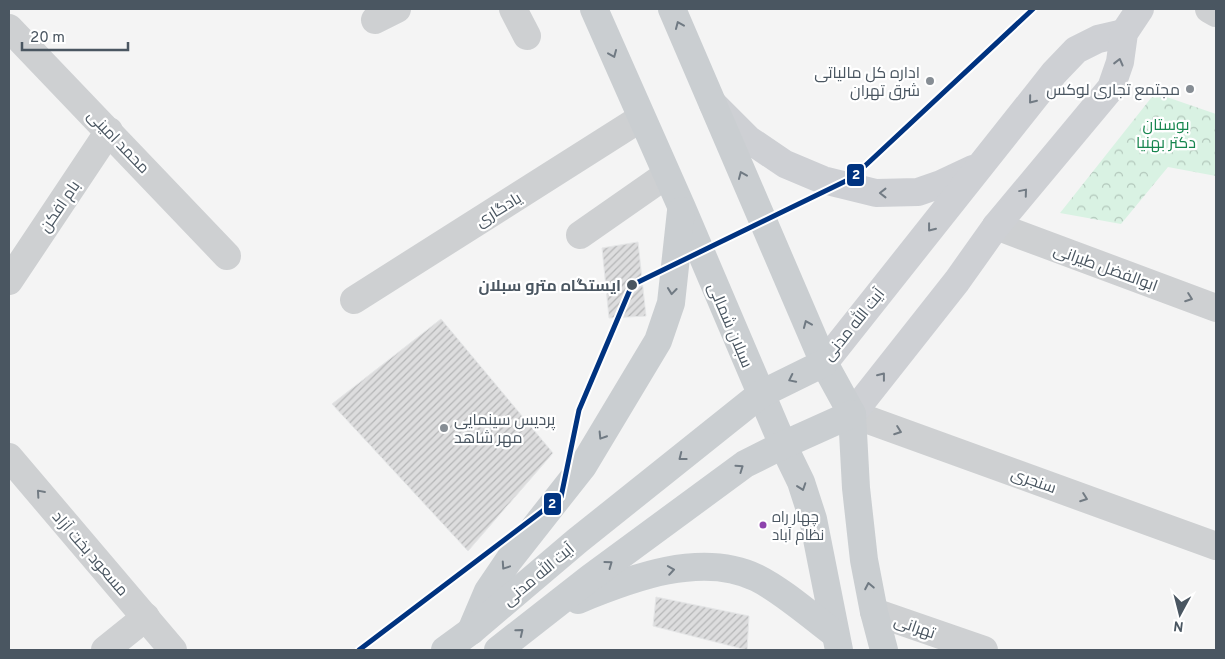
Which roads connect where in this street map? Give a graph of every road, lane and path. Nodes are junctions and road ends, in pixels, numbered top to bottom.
1 (513, 9) edge
2 (594, 9) edge
3 (672, 9) edge
4 (1139, 9) edge
5 (1209, 9) edge
6 (1216, 12) edge
7 (9, 28) edge
8 (1124, 32) junction
9 (527, 36) dead end
10 (710, 101) junction
11 (641, 118) junction
12 (109, 131) junction
13 (979, 166) junction
14 (666, 175) junction
15 (682, 208) junction
16 (996, 226) junction
17 (580, 235) dead end
18 (227, 256) dead end
19 (9, 281) edge
20 (354, 300) dead end
21 (1216, 308) edge
22 (824, 363) junction
23 (761, 394) junction
24 (852, 414) junction
25 (783, 445) junction
26 (9, 457) edge
27 (1216, 546) edge
28 (874, 612) junction
29 (542, 614) junction
30 (146, 617) junction
31 (471, 631) junction
32 (837, 642) edge
33 (104, 650) edge
34 (173, 650) edge
35 (445, 650) edge
36 (498, 650) edge
37 (884, 650) edge
38 (984, 650) edge

1 - 9 street
2 -> 11 main road, سبلان شمالی
10 -> 3 main road
4 - 8 main road, آیت الله مدنی
5 - 6 street
7 - 12 street, محمد امینی
8 -> 13 main road, آیت الله مدنی
16 -> 8 main road, آیت الله مدنی
13 -> 10 main road
22 -> 10 main road
11 - 14 main road, سبلان شمالی
11 - 20 street, یادگاری
12 - 18 street, محمد امینی
12 - 19 street, بام افکن
13 -> 22 main road, آیت الله مدنی
14 - 15 main road, سبلان شمالی
14 - 17 street
15 - 23 main road, سبلان شمالی
15 -> 31 main road
16 -> 21 street, ابوالفضل طیرانی
24 -> 16 main road, آیت الله مدنی
22 -> 23 main road, آیت الله مدنی
22 - 24 main road
23 - 25 main road, سبلان شمالی
23 -> 31 main road, آیت الله مدنی
24 - 25 main road, آیت الله مدنی
24 -> 27 street, سنجری
28 -> 24 main road
29 -> 25 main road, آیت الله مدنی
25 -> 32 main road, سبلان شمالی
30 -> 26 street, مسعود بخت آزاد
28 - 37 main road
28 - 38 street, تهرانی
29 -> 32 main road
36 -> 29 main road, آیت الله مدنی
30 - 33 street
30 - 34 street, مسعود بخت آزاد
31 - 35 main road, آیت الله مدنی

